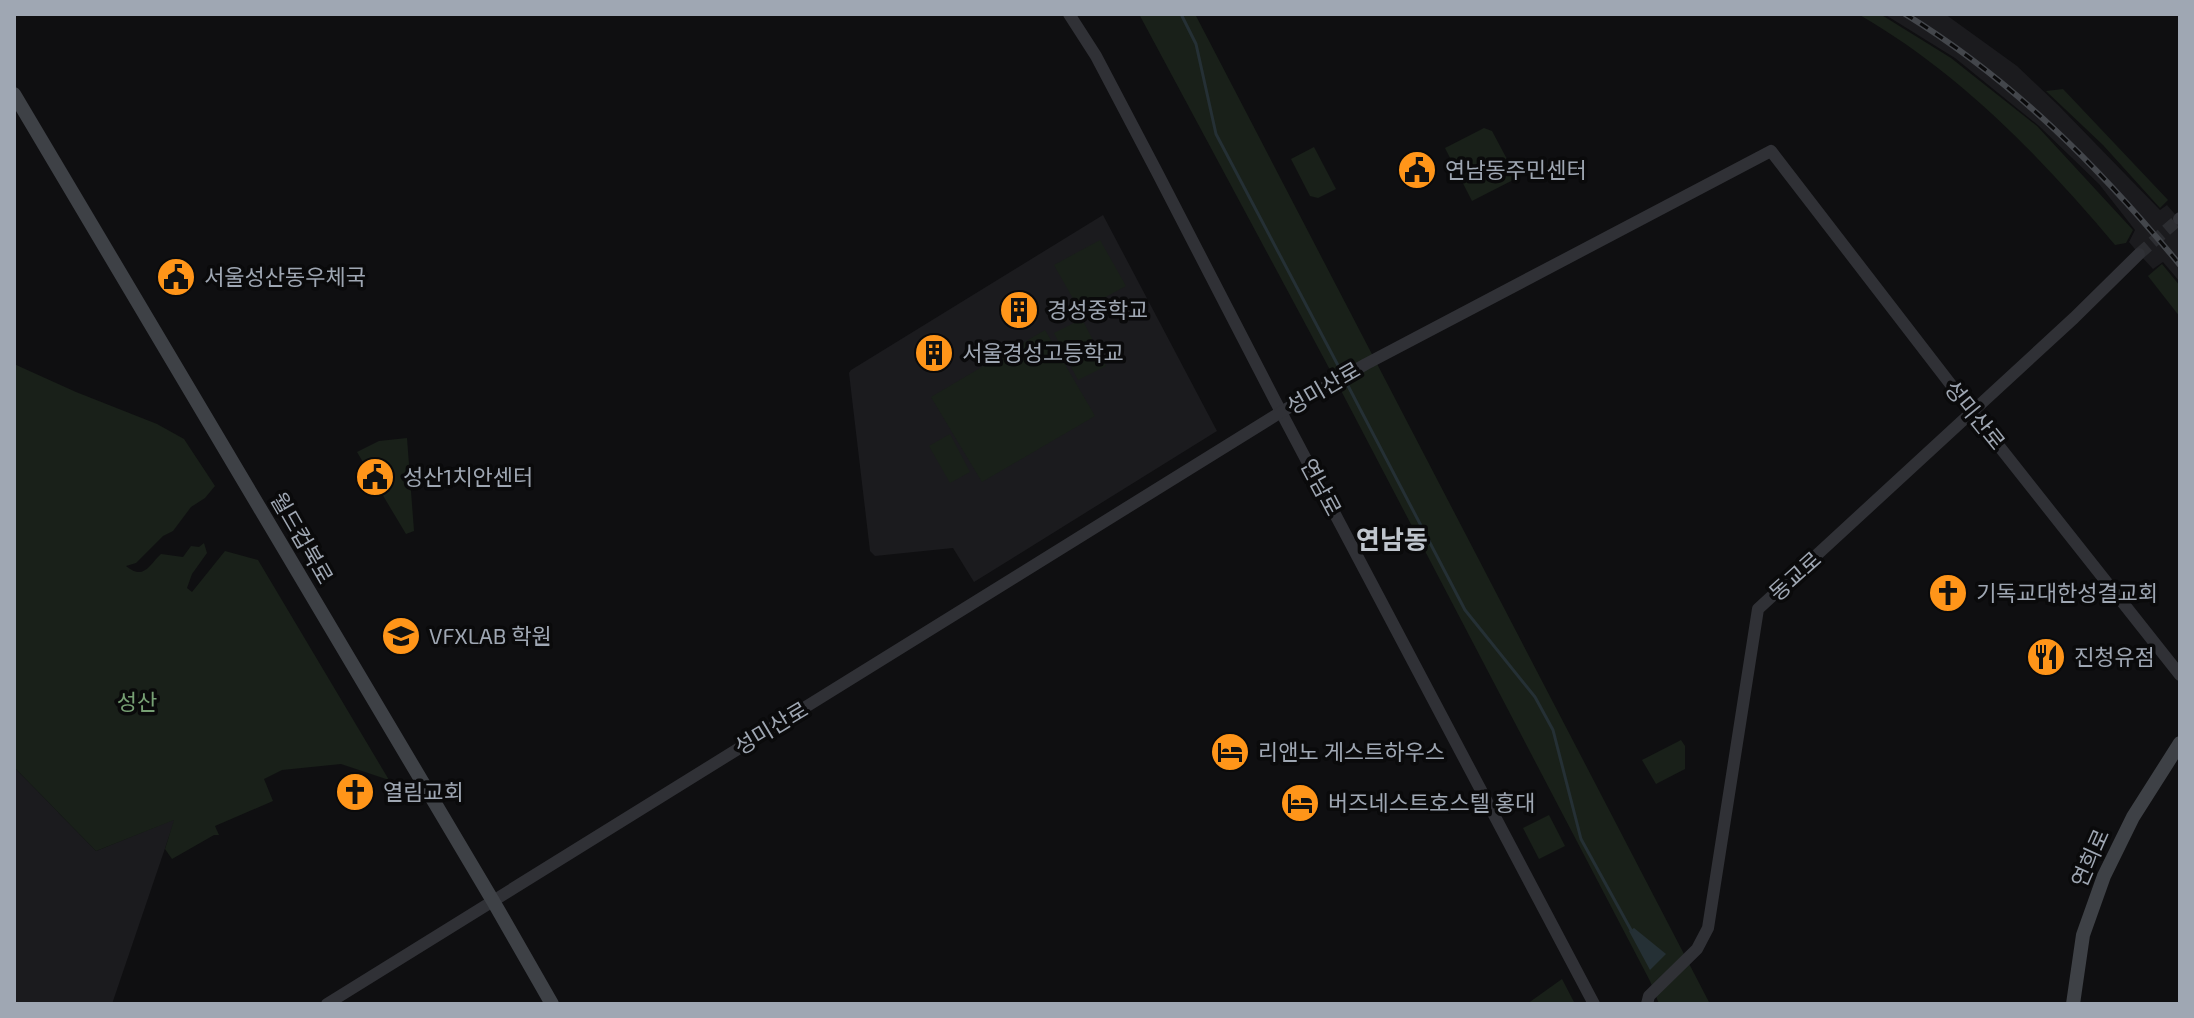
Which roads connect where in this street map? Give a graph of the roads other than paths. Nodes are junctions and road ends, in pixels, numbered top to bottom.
1 (1069, 14) edge
2 (14, 94) edge
3 (2139, 254) tunnel mouth
4 (1281, 412) junction
5 (1972, 412) junction
6 (2180, 675) edge
7 (2180, 743) edge
8 (493, 901) junction
9 (327, 1004) edge
10 (552, 1004) edge
11 (1594, 1004) edge
12 (1647, 1004) edge
13 (2073, 1004) edge

1 - 4 street, 연남로
2 - 8 main road, 월드컵북로
3 - 5 street, 동교로
4 - 5 street, 성미산로
4 - 8 street, 성미산로
4 - 11 street, 연남로
5 - 6 street, 성미산로
5 - 12 street, 동교로
7 - 13 main road, 연희로
8 - 9 street, 성미산로
8 - 10 main road, 월드컵북로

